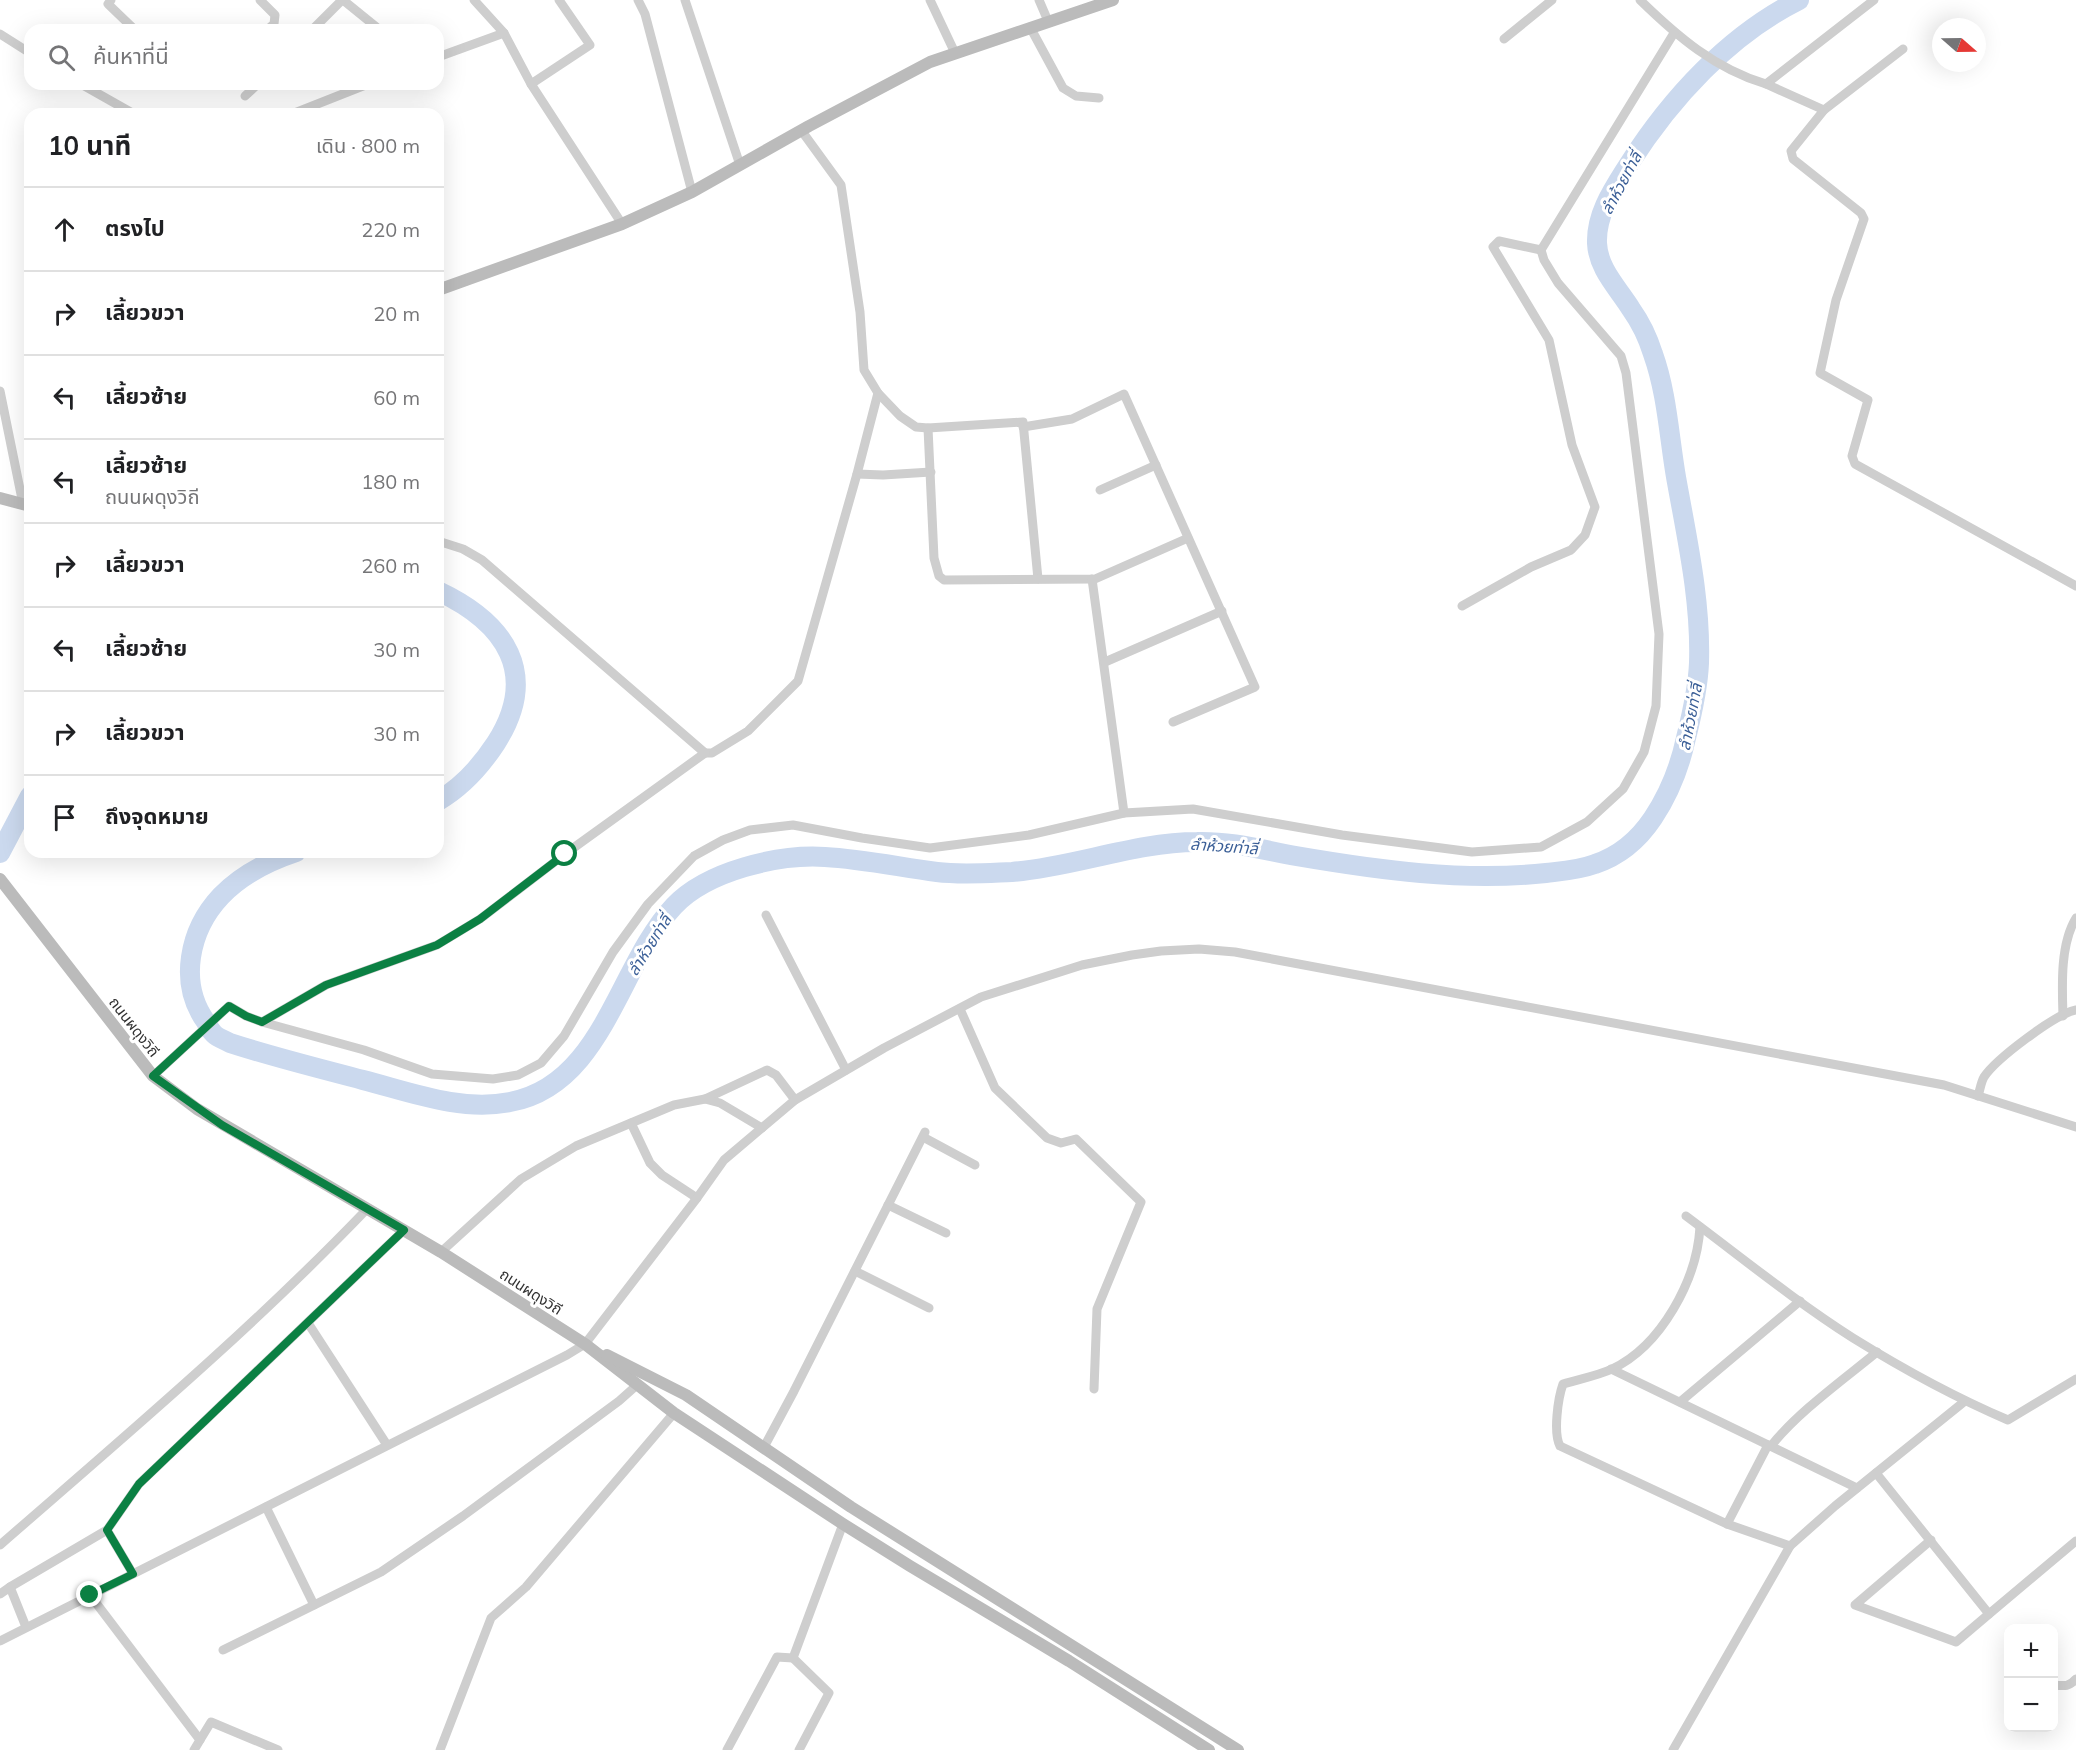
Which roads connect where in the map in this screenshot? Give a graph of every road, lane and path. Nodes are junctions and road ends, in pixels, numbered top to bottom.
1 (111, 0) edge
2 (260, 0) edge
3 (343, 0) edge
4 (474, 0) edge
5 (559, 0) edge
6 (638, 0) edge
7 (685, 0) edge
8 (930, 0) edge
9 (1039, 0) edge
10 (1113, 0) edge
11 (1552, 0) edge
12 (1640, 0) edge
13 (1874, 0) edge
14 (1048, 21) junction
15 (129, 24) edge
16 (274, 24) edge
17 (318, 24) edge
18 (373, 24) edge
19 (1030, 27) junction
20 (504, 33) junction
21 (0, 34) edge
22 (1677, 36) junction
23 (1504, 39) dead end
24 (24, 49) edge
25 (1903, 49) dead end
26 (955, 53) junction
27 (444, 55) edge
28 (531, 84) junction
29 (1766, 84) junction
30 (92, 90) edge
31 (252, 90) edge
32 (353, 90) edge
33 (245, 96) dead end
34 (1099, 98) dead end
35 (123, 108) edge
36 (307, 108) edge
37 (1824, 110) junction
38 (801, 130) junction
39 (740, 165) junction
40 (692, 192) junction
41 (622, 224) junction
42 (1541, 250) junction
43 (444, 288) edge
44 (0, 390) edge
45 (878, 393) junction
46 (1023, 427) junction
47 (928, 428) junction
48 (1156, 465) junction
49 (931, 472) junction
50 (857, 474) junction
51 (1100, 490) dead end
52 (24, 496) edge
53 (0, 498) edge
54 (24, 504) edge
55 (1188, 538) junction
56 (444, 542) edge
57 (1038, 579) junction
58 (1092, 579) junction
59 (2076, 586) edge
60 (1462, 606) dead end
61 (1222, 611) junction
62 (1105, 662) junction
63 (1173, 722) dead end
64 (705, 753) junction
65 (1124, 813) junction
66 (0, 879) edge
67 (766, 915) dead end
68 (2076, 918) edge
69 (960, 1009) junction
70 (2076, 1010) edge
71 (2063, 1016) junction
72 (262, 1022) junction
73 (846, 1070) junction
74 (153, 1076) junction
75 (1978, 1096) junction
76 (705, 1099) junction
77 (795, 1100) junction
78 (631, 1123) junction
79 (2076, 1127) edge
80 (762, 1128) junction
81 (975, 1165) dead end
82 (697, 1198) junction
83 (888, 1205) junction
84 (367, 1209) junction
85 (1686, 1216) dead end
86 (1700, 1227) junction
87 (404, 1230) junction
88 (946, 1233) dead end
89 (441, 1252) junction
90 (855, 1271) junction
91 (1800, 1301) junction
92 (929, 1308) dead end
93 (308, 1323) junction
94 (585, 1344) junction
95 (1877, 1352) junction
96 (1611, 1370) junction
97 (2076, 1379) edge
98 (637, 1385) junction
99 (1094, 1389) dead end
100 (1965, 1401) junction
101 (1680, 1402) junction
102 (674, 1413) junction
103 (387, 1445) junction
104 (1769, 1445) junction
105 (764, 1447) junction
106 (1876, 1473) junction
107 (1857, 1488) junction
108 (266, 1507) junction
109 (843, 1524) junction
110 (1727, 1524) junction
111 (107, 1530) junction
112 (1931, 1540) junction
113 (2076, 1541) edge
114 (0, 1545) edge
115 (1790, 1546) junction
116 (133, 1574) junction
117 (10, 1587) junction
118 (0, 1594) edge
119 (90, 1595) junction
120 (314, 1605) junction
121 (1989, 1614) junction
122 (26, 1628) junction
123 (0, 1641) edge
124 (223, 1650) dead end
125 (793, 1658) junction
126 (2076, 1679) edge
127 (2058, 1686) edge
128 (200, 1740) junction
129 (194, 1750) edge
130 (278, 1750) edge
131 (440, 1750) edge
132 (726, 1750) edge
133 (799, 1750) edge
134 (1209, 1750) edge
135 (1238, 1750) edge
136 (1673, 1750) edge

1 - 15 street
2 - 16 street
3 - 17 street
3 - 18 street
4 - 20 street
5 - 28 street
6 - 40 street
7 - 39 street
8 - 26 street
9 - 14 street
10 - 14 main road
11 - 23 street
12 - 22 street
13 - 29 street
14 - 19 main road
19 - 26 main road
19 - 34 street
20 - 27 street
20 - 28 street
21 - 24 street
22 - 29 street
22 - 42 street
25 - 37 street
26 - 38 main road
28 - 41 street
29 - 37 street
30 - 35 street
31 - 33 street
32 - 36 street
37 - 59 street
38 - 39 main road
38 - 45 street
39 - 40 main road
40 - 41 main road
41 - 43 main road
42 - 60 street
42 - 65 street
44 - 52 street
45 - 47 street
45 - 50 street
46 - 47 street
46 - 48 street
46 - 57 street
47 - 49 street
48 - 51 street
48 - 55 street
49 - 50 street
49 - 57 street
50 - 64 street
53 - 54 main road
55 - 58 street
55 - 61 street
56 - 64 street
57 - 58 street
58 - 62 street
61 - 62 street
61 - 63 street
62 - 65 street
64 - 72 street
65 - 72 street
66 - 74 main road, ถนนผดุงวิถี
67 - 73 street
68 - 71 street
69 - 73 street
69 - 75 street
69 - 99 street
70 - 71 street
71 - 75 street
72 - 74 street
73 - 77 street
74 - 84 main road, ถนนผดุงวิถี
75 - 79 street
76 - 77 street
76 - 78 street
76 - 80 street
77 - 80 street
78 - 82 street
78 - 89 street
80 - 82 street
81 - 83 street
82 - 94 street
83 - 88 street
83 - 90 street
84 - 87 main road, ถนนผดุงวิถี
84 - 114 street
85 - 86 street
86 - 91 street
86 - 96 street
87 - 89 main road, ถนนผดุงวิถี
87 - 93 street
89 - 94 main road, ถนนผดุงวิถี
90 - 92 street
90 - 105 street
91 - 95 street
91 - 101 street
93 - 103 street
93 - 111 street
94 - 98 main road
94 - 103 street
94 - 105 main road
95 - 100 street
95 - 104 street
96 - 101 street
96 - 110 street
97 - 100 street
98 - 102 main road
98 - 120 street
100 - 106 street
101 - 104 street
102 - 109 main road
102 - 131 street
103 - 108 street
104 - 107 street
104 - 110 street
105 - 135 main road
106 - 107 street
106 - 112 street
107 - 115 street
108 - 116 street
108 - 120 street
109 - 125 street
109 - 134 main road
110 - 115 street
111 - 116 street
111 - 117 street
112 - 121 street
112 - 121 street
113 - 121 street
115 - 136 street
116 - 119 street
117 - 118 street
117 - 122 street
119 - 122 street
119 - 128 street
120 - 124 street
122 - 123 street
125 - 132 street
125 - 133 street
126 - 127 street
128 - 129 street
128 - 130 street

